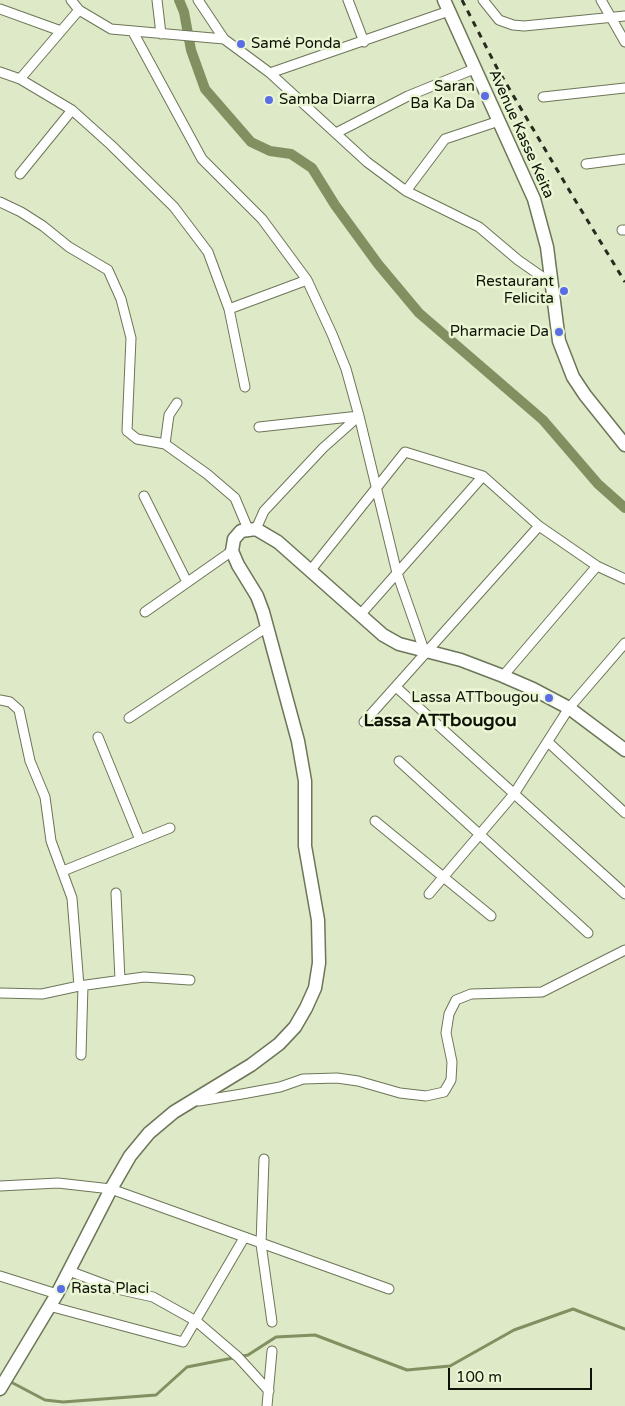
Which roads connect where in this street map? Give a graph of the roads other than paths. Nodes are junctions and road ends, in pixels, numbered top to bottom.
1 (71, 0) edge
2 (157, 0) edge
3 (198, 0) edge
4 (348, 0) edge
5 (484, 0) edge
6 (601, 0) edge
7 (446, 6) edge
8 (0, 9) edge
9 (79, 10) junction
10 (625, 16) edge
11 (611, 17) junction
12 (61, 31) junction
13 (133, 32) junction
14 (161, 34) junction
15 (224, 39) junction
16 (364, 42) junction
17 (625, 42) edge
18 (474, 69) junction
19 (0, 72) edge
20 (270, 73) junction
21 (20, 79) junction
22 (625, 88) edge
23 (543, 98) dead end
24 (72, 110) junction
25 (499, 121) junction
26 (336, 133) junction
27 (625, 159) edge
28 (586, 164) dead end
29 (20, 174) dead end
30 (406, 191) junction
31 (0, 202) edge
32 (307, 280) junction
33 (551, 283) junction
34 (229, 309) junction
35 (245, 386) dead end
36 (178, 403) dead end
37 (359, 416) junction
38 (259, 427) dead end
39 (165, 444) junction
40 (625, 444) edge
41 (483, 476) junction
42 (376, 488) junction
43 (144, 496) dead end
44 (540, 526) junction
45 (252, 529) junction
46 (232, 550) junction
47 (597, 566) junction
48 (310, 571) junction
49 (397, 573) junction
50 (625, 579) edge
51 (187, 582) junction
52 (145, 612) dead end
53 (360, 615) junction
54 (267, 627) junction
55 (624, 646) edge
56 (425, 650) junction
57 (503, 676) junction
58 (396, 686) junction
59 (0, 700) edge
60 (569, 708) junction
61 (129, 718) dead end
62 (364, 722) dead end
63 (98, 737) dead end
64 (548, 742) junction
65 (625, 750) edge
66 (399, 761) dead end
67 (514, 794) junction
68 (625, 813) edge
69 (375, 821) dead end
70 (170, 828) dead end
71 (480, 834) junction
72 (140, 840) junction
73 (63, 871) junction
74 (443, 877) junction
75 (116, 893) dead end
76 (429, 894) dead end
77 (625, 894) edge
78 (491, 916) dead end
79 (588, 933) dead end
80 (625, 950) edge
81 (120, 980) junction
82 (190, 980) dead end
83 (81, 986) junction
84 (0, 993) edge
85 (81, 1055) dead end
86 (192, 1100) junction
87 (264, 1159) dead end
88 (0, 1186) edge
89 (111, 1189) junction
90 (244, 1238) junction
91 (261, 1244) junction
92 (69, 1271) junction
93 (0, 1276) edge
94 (389, 1289) dead end
95 (56, 1294) junction
96 (49, 1306) junction
97 (196, 1321) junction
98 (272, 1322) dead end
99 (272, 1351) dead end
100 (0, 1389) edge
101 (269, 1391) junction
102 (268, 1406) edge

1 - 9 street
2 - 14 street
3 - 15 street
4 - 16 street
5 - 11 street
6 - 11 street
7 - 16 street
7 - 18 street, Avenue Kasse Keita
8 - 12 street
9 - 12 street
9 - 13 street
10 - 11 street
11 - 17 street
12 - 21 street
13 - 14 street
13 - 32 street
14 - 15 street
15 - 20 street
16 - 20 street
18 - 25 street, Avenue Kasse Keita
18 - 26 street
19 - 21 street
20 - 26 street
21 - 24 street
22 - 23 street
24 - 29 street
24 - 34 street
25 - 30 street
25 - 33 street, Avenue Kasse Keita
26 - 30 street
27 - 28 street
30 - 33 street
31 - 39 street
32 - 34 street
32 - 37 street
33 - 40 street, Avenue Kasse Keita
34 - 35 street
36 - 39 street
37 - 38 street
37 - 42 street
37 - 45 street
39 - 45 street
41 - 42 street
41 - 44 street
41 - 49 street
42 - 48 street
42 - 49 street
43 - 51 street
44 - 47 street
44 - 56 street
45 - 46 street
45 - 48 street
46 - 51 street
46 - 54 street
47 - 50 street
47 - 57 street
48 - 53 street
49 - 53 street
49 - 56 street
51 - 52 street
53 - 56 street
54 - 61 street
54 - 86 street
55 - 60 street
56 - 57 street
56 - 58 street
57 - 60 street
58 - 62 street
58 - 67 street
59 - 73 street
60 - 64 street
60 - 65 street
63 - 72 street
64 - 67 street
64 - 68 street
66 - 71 street
67 - 71 street
67 - 77 street
69 - 74 street
70 - 72 street
71 - 74 street
71 - 79 street
72 - 73 street
73 - 83 street
74 - 76 street
74 - 78 street
75 - 81 street
80 - 86 street
81 - 82 street
81 - 83 street
83 - 84 street
83 - 85 street
86 - 89 street
87 - 91 street
88 - 89 street
89 - 90 street
89 - 92 street
90 - 91 street
90 - 97 street
91 - 94 street
91 - 98 street
92 - 95 street
92 - 97 street
93 - 95 street
95 - 96 street
96 - 97 street
96 - 100 street
97 - 101 street
99 - 101 street
101 - 102 street

